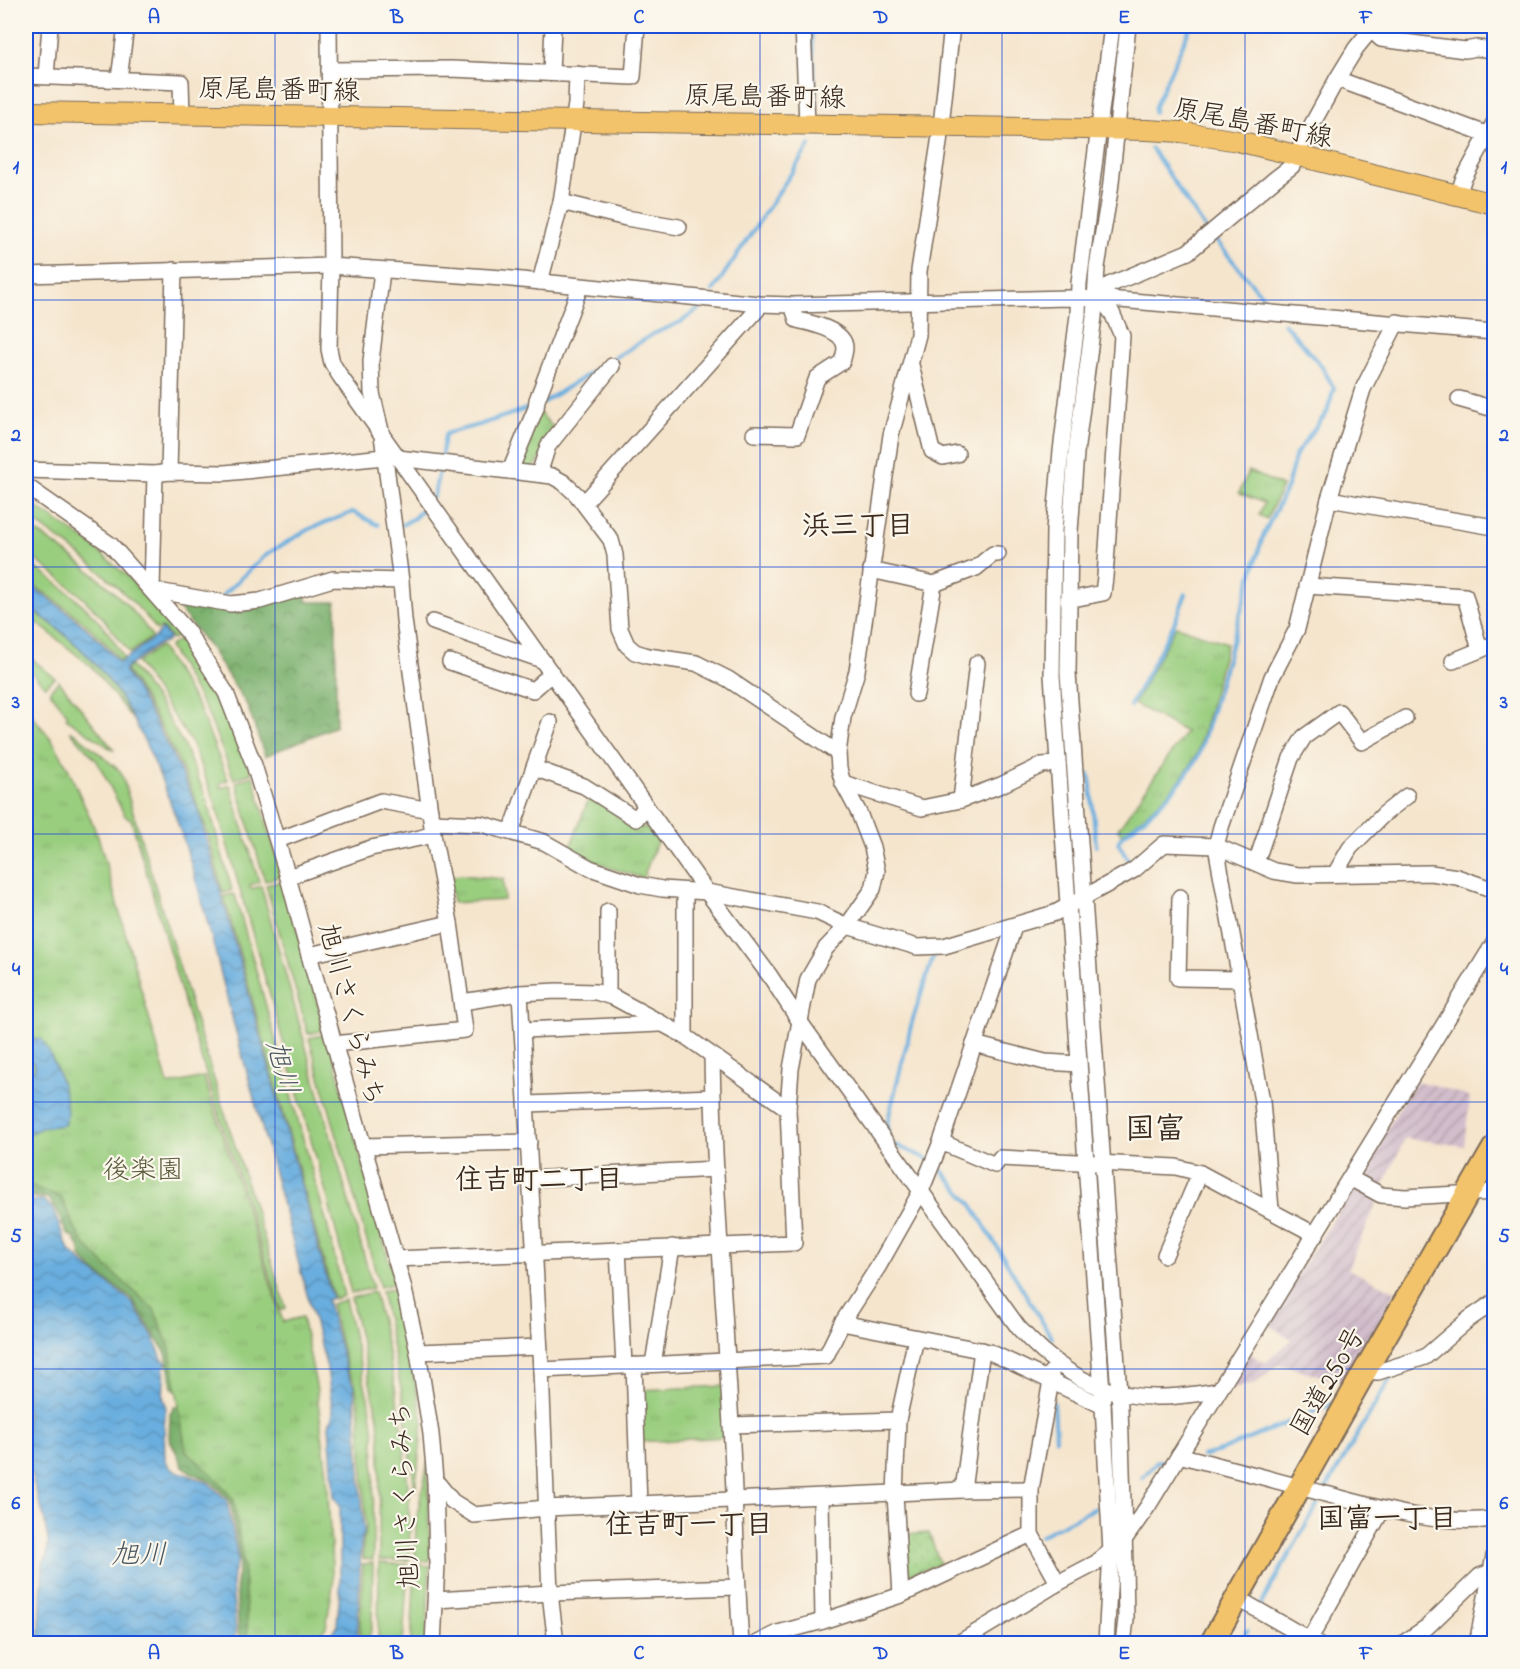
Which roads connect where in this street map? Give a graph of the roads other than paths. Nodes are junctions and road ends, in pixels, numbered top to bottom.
1 (50, 26) edge
2 (126, 26) edge
3 (329, 26) edge
4 (553, 26) edge
5 (638, 26) edge
6 (803, 26) edge
7 (952, 26) edge
8 (1112, 26) edge
9 (1128, 26) edge
10 (1372, 28) edge
11 (1494, 50) edge
12 (329, 70) junction
13 (551, 73) junction
14 (577, 74) junction
15 (26, 76) edge
16 (46, 76) junction
17 (118, 79) junction
18 (1337, 79) junction
19 (26, 112) edge
20 (182, 114) junction
21 (330, 116) junction
22 (573, 120) junction
23 (807, 124) junction
24 (940, 126) junction
25 (1108, 129) junction
26 (1492, 129) edge
27 (1297, 155) junction
28 (1458, 196) junction
29 (561, 202) junction
30 (1494, 204) edge
31 (679, 227) dead end
32 (331, 266) junction
33 (174, 270) junction
34 (382, 271) junction
35 (26, 275) edge
36 (540, 282) junction
37 (580, 287) junction
38 (1078, 298) junction
39 (1098, 299) junction
40 (920, 302) junction
41 (759, 304) junction
42 (792, 305) junction
43 (1397, 322) junction
44 (1494, 332) edge
45 (910, 362) junction
46 (612, 366) dead end
47 (1459, 399) dead end
48 (1494, 409) edge
49 (754, 434) dead end
50 (382, 435) junction
51 (957, 454) dead end
52 (391, 458) junction
53 (26, 470) edge
54 (510, 471) junction
55 (162, 473) junction
56 (539, 474) junction
57 (26, 486) edge
58 (1329, 499) junction
59 (584, 503) junction
60 (1494, 526) edge
61 (998, 554) dead end
62 (872, 570) junction
63 (402, 581) junction
64 (934, 584) junction
65 (1307, 586) junction
66 (153, 590) junction
67 (1068, 600) junction
68 (433, 622) dead end
69 (1487, 647) edge
70 (542, 660) junction
71 (1453, 661) dead end
72 (450, 662) dead end
73 (977, 663) dead end
74 (552, 673) junction
75 (916, 694) dead end
76 (1405, 718) dead end
77 (550, 722) dead end
78 (838, 753) junction
79 (1058, 764) junction
80 (534, 768) junction
81 (843, 783) junction
82 (1407, 796) dead end
83 (961, 800) junction
84 (646, 806) junction
85 (432, 822) junction
86 (511, 832) junction
87 (278, 840) junction
88 (1216, 846) junction
89 (1256, 863) junction
90 (1335, 874) junction
91 (288, 877) junction
92 (1494, 890) edge
93 (685, 891) junction
94 (707, 892) junction
95 (1180, 897) dead end
96 (1084, 899) junction
97 (1068, 907) junction
98 (608, 912) dead end
99 (450, 923) junction
100 (847, 926) junction
101 (1014, 927) junction
102 (1494, 943) edge
103 (309, 955) junction
104 (1240, 979) junction
105 (520, 993) junction
106 (608, 995) junction
107 (462, 1002) junction
108 (800, 1022) junction
109 (662, 1024) junction
110 (523, 1030) junction
111 (685, 1036) junction
112 (334, 1044) junction
113 (974, 1044) junction
114 (712, 1056) junction
115 (1079, 1064) junction
116 (713, 1097) junction
117 (527, 1104) junction
118 (788, 1109) junction
119 (529, 1142) junction
120 (941, 1142) junction
121 (362, 1146) junction
122 (1494, 1148) edge
123 (1085, 1162) junction
124 (1103, 1164) junction
125 (716, 1169) junction
126 (1494, 1170) edge
127 (1200, 1173) junction
128 (1350, 1178) junction
129 (531, 1179) junction
130 (921, 1191) junction
131 (1481, 1193) edge
132 (1271, 1210) junction
133 (1316, 1235) junction
134 (720, 1245) junction
135 (672, 1247) junction
136 (618, 1250) junction
137 (535, 1254) junction
138 (1165, 1255) dead end
139 (395, 1259) junction
140 (1494, 1302) edge
141 (842, 1323) junction
142 (916, 1338) junction
143 (539, 1347) junction
144 (982, 1350) junction
145 (418, 1352) junction
146 (1051, 1360) junction
147 (727, 1361) junction
148 (653, 1364) junction
149 (629, 1365) junction
150 (541, 1370) junction
151 (1371, 1372) junction
152 (1051, 1381) junction
153 (1101, 1388) junction
154 (1217, 1391) junction
155 (1118, 1393) junction
156 (1103, 1406) junction
157 (898, 1419) junction
158 (731, 1425) junction
159 (1179, 1455) junction
160 (435, 1479) junction
161 (1031, 1489) junction
162 (1305, 1489) junction
163 (963, 1490) junction
164 (895, 1494) junction
165 (821, 1497) junction
166 (734, 1501) junction
167 (639, 1505) junction
168 (546, 1508) junction
169 (1382, 1510) junction
170 (1494, 1519) edge
171 (1031, 1534) junction
172 (1124, 1539) junction
173 (1110, 1552) junction
174 (1494, 1556) edge
175 (1492, 1581) edge
176 (1058, 1583) junction
177 (737, 1587) junction
178 (550, 1593) junction
179 (901, 1596) junction
180 (436, 1600) junction
181 (1243, 1602) junction
182 (823, 1621) junction
183 (1311, 1642) edge
184 (433, 1644) edge
185 (556, 1644) edge
186 (741, 1644) edge
187 (756, 1644) edge
188 (957, 1644) edge
189 (1106, 1644) edge
190 (1123, 1644) edge
191 (1211, 1644) edge
192 (1225, 1644) edge
193 (1402, 1644) edge
194 (1478, 1644) edge

1 - 16 street
2 - 17 street
3 - 12 street
4 - 13 street
5 - 14 street
6 - 23 street
7 - 24 street
8 - 25 street
9 - 25 street
10 - 11 street
10 - 18 street
12 - 13 street
12 - 21 street
13 - 14 street
14 - 22 street
15 - 16 street
16 - 17 street
17 - 20 street
18 - 26 street
18 - 27 street
19 - 20 main road, 原尾島番町線
20 - 21 main road, 原尾島番町線
21 - 22 main road, 原尾島番町線
21 - 32 street
22 - 23 main road, 原尾島番町線
22 - 29 street
23 - 24 main road, 原尾島番町線
24 - 25 main road, 原尾島番町線
24 - 40 street
25 - 27 main road, 原尾島番町線
25 - 38 street
25 - 39 street
26 - 28 street
27 - 28 main road, 原尾島番町線
27 - 39 street
28 - 30 main road, 原尾島番町線
29 - 31 street
29 - 36 street
32 - 33 street
32 - 34 street
32 - 50 street
33 - 35 street
33 - 55 street
34 - 36 street
34 - 50 street
36 - 37 street
37 - 41 street
37 - 54 street
38 - 39 street
38 - 40 street
38 - 79 street
39 - 43 street
39 - 67 street
39 - 67 street
40 - 42 street
40 - 45 street
41 - 42 street
41 - 59 street
42 - 49 street
43 - 44 street
43 - 58 street
45 - 51 street
45 - 62 street
46 - 56 street
47 - 48 street
50 - 52 street
52 - 54 street
52 - 55 street
52 - 63 street
52 - 70 street
53 - 55 street
54 - 56 street
55 - 66 street
56 - 59 street
57 - 66 street, 旭川さくらみち
58 - 60 street
58 - 65 street
59 - 78 street
61 - 64 street
62 - 64 street
62 - 78 street
63 - 66 street
63 - 85 street
64 - 75 street
65 - 69 street
65 - 88 street
66 - 87 street, 旭川さくらみち
67 - 96 street
68 - 70 street
69 - 71 street
70 - 74 street
72 - 74 street
73 - 83 street
74 - 84 street
76 - 89 street
77 - 80 street
78 - 81 street
79 - 83 street
79 - 97 street
80 - 84 street
80 - 86 street
81 - 83 street
81 - 100 street
82 - 90 street
84 - 94 street
85 - 86 street
85 - 87 street
85 - 91 street
85 - 99 street
86 - 93 street
87 - 91 street, 旭川さくらみち
88 - 89 street
88 - 96 street
88 - 104 street
89 - 90 street
90 - 92 street
91 - 103 street, 旭川さくらみち
93 - 94 street
93 - 111 street
94 - 100 street
94 - 108 street
95 - 104 street
96 - 97 street
96 - 124 street
97 - 101 street
97 - 115 street
98 - 106 street
99 - 103 street
99 - 107 street
100 - 101 street
100 - 108 street
101 - 113 street
102 - 128 street
103 - 112 street, 旭川さくらみち
104 - 132 street
105 - 106 street
105 - 107 street
105 - 110 street
106 - 109 street
107 - 112 street
108 - 118 street
108 - 130 street
109 - 110 street
109 - 111 street
110 - 117 street
111 - 114 street
112 - 121 street, 旭川さくらみち
113 - 115 street
113 - 120 street
114 - 116 street
114 - 118 street
115 - 123 street
116 - 117 street
116 - 125 street
117 - 119 street
118 - 134 street
119 - 121 street
119 - 129 street
120 - 123 street
120 - 130 street
121 - 139 street, 旭川さくらみち
122 - 131 highway, 国道250号
123 - 124 street
123 - 153 street
124 - 127 street
124 - 155 street
125 - 129 street
125 - 134 street
126 - 131 highway, 国道250号
127 - 132 street
127 - 138 street
128 - 131 street
128 - 133 street
129 - 137 street
130 - 141 street
130 - 146 street
131 - 151 highway, 国道250号
132 - 133 street
133 - 154 street
134 - 135 street
134 - 147 street
135 - 136 street
135 - 148 street
136 - 137 street
136 - 149 street
137 - 139 street
137 - 143 street
139 - 145 street, 旭川さくらみち
140 - 151 street
141 - 142 street
141 - 147 street
142 - 144 street
142 - 157 street
143 - 145 street
143 - 150 street
144 - 152 street
144 - 163 street
145 - 160 street, 旭川さくらみち
146 - 152 street
146 - 153 street
147 - 148 street
147 - 158 street
148 - 149 street
149 - 150 street
149 - 167 street
150 - 168 street
151 - 162 highway, 国道250号
152 - 156 street
152 - 161 street
153 - 155 street
153 - 156 street
154 - 155 street
154 - 159 street
155 - 172 street
156 - 173 street
157 - 158 street
157 - 164 street
158 - 166 street
159 - 162 street
159 - 172 street
160 - 168 street
160 - 180 street, 旭川さくらみち
161 - 163 street
161 - 171 street
162 - 169 street
162 - 181 highway, 国道250号
163 - 164 street
164 - 165 street
164 - 179 street
165 - 166 street
165 - 182 street
166 - 167 street
166 - 177 street
167 - 168 street
168 - 178 street
169 - 170 street
169 - 183 street
171 - 176 street
171 - 179 street
172 - 173 street
172 - 190 street
173 - 176 street
173 - 189 street
174 - 175 street
175 - 193 street
175 - 194 street
176 - 188 street
177 - 178 street
177 - 186 street
178 - 180 street
178 - 185 street
179 - 182 street
180 - 184 street, 旭川さくらみち
181 - 183 street
181 - 191 highway, 国道250号
181 - 192 highway, 国道250号
182 - 187 street

